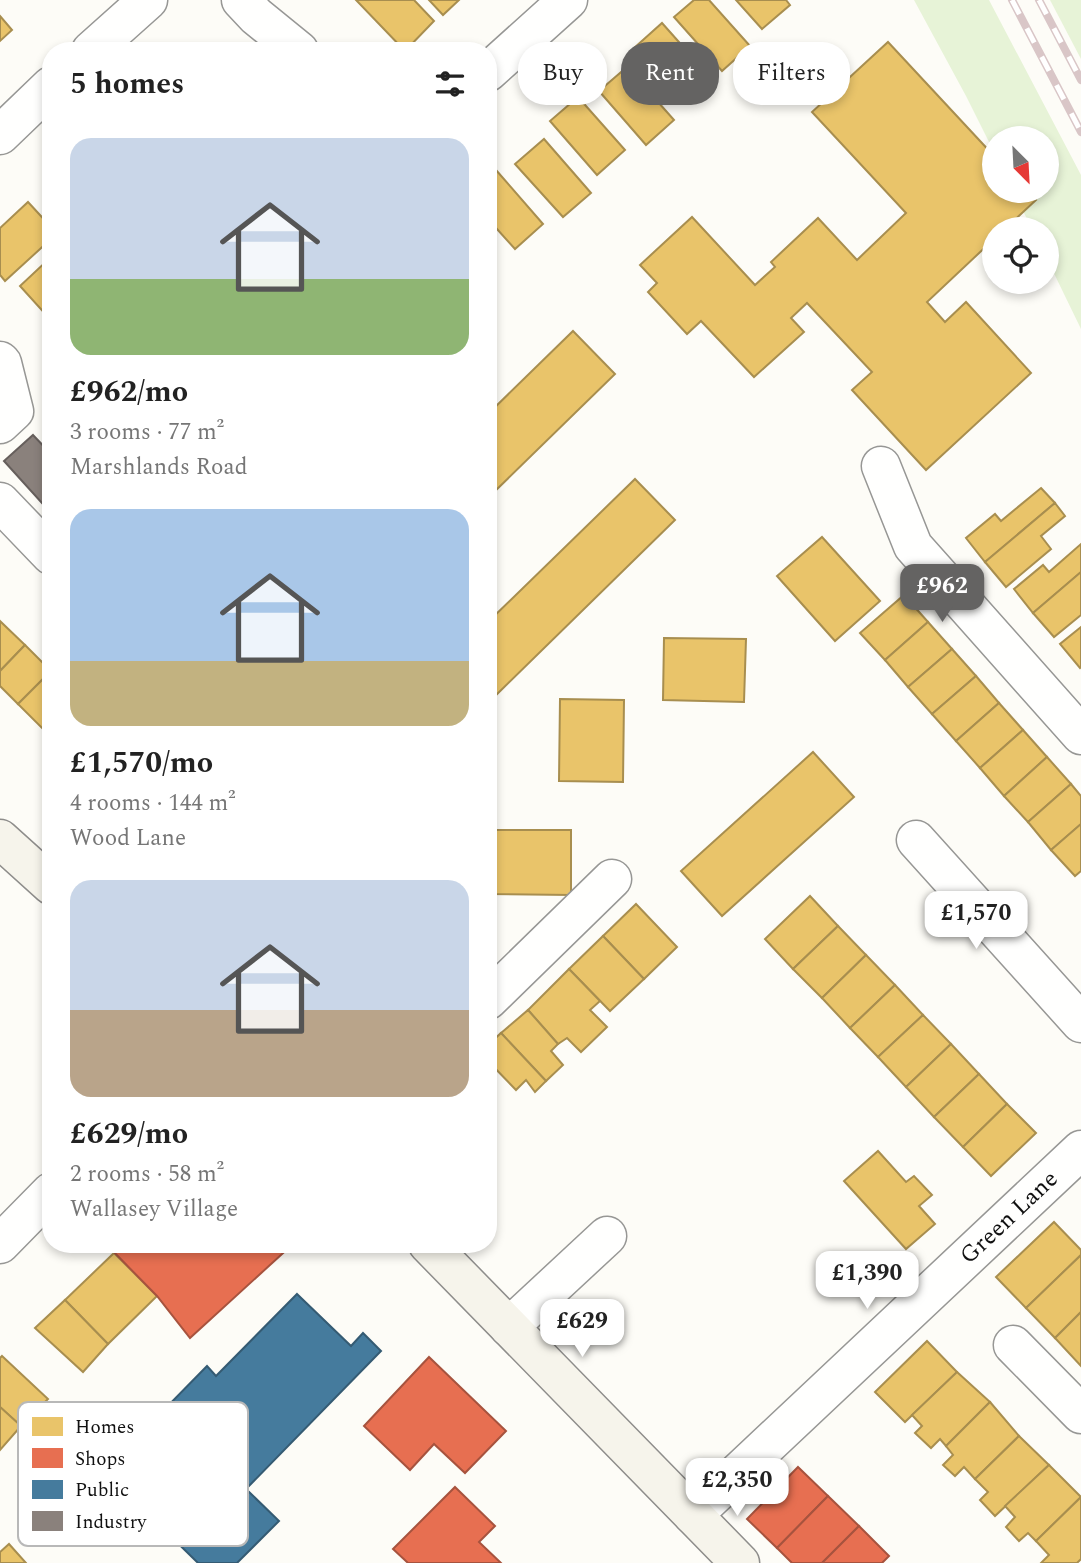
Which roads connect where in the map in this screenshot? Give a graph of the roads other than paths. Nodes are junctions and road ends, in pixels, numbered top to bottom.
1 (148, 0) edge
2 (241, 0) edge
3 (568, 0) edge
4 (100, 42) edge
5 (288, 42) edge
6 (497, 64) edge
7 (42, 103) edge
8 (0, 135) edge
9 (0, 361) edge
10 (0, 424) edge
11 (881, 466) dead end
12 (0, 502) edge
13 (42, 546) edge
14 (1081, 735) edge
15 (0, 839) edge
16 (916, 840) dead end
17 (42, 877) edge
18 (612, 879) dead end
19 (497, 991) edge
20 (1081, 1023) edge
21 (1081, 1150) edge
22 (42, 1201) edge
23 (607, 1236) dead end
24 (0, 1244) edge
25 (437, 1253) edge
26 (509, 1327) junction
27 (1013, 1345) dead end
28 (1081, 1414) edge
29 (693, 1515) junction
30 (740, 1563) edge

1 - 4 street
2 - 5 street
3 - 6 street
7 - 8 street
9 - 10 street
11 - 14 street
12 - 13 street
15 - 17 main road
16 - 20 street
18 - 19 street
21 - 29 street, Green Lane
22 - 24 street
23 - 26 street
25 - 26 main road
26 - 29 main road
27 - 28 street
29 - 30 main road

